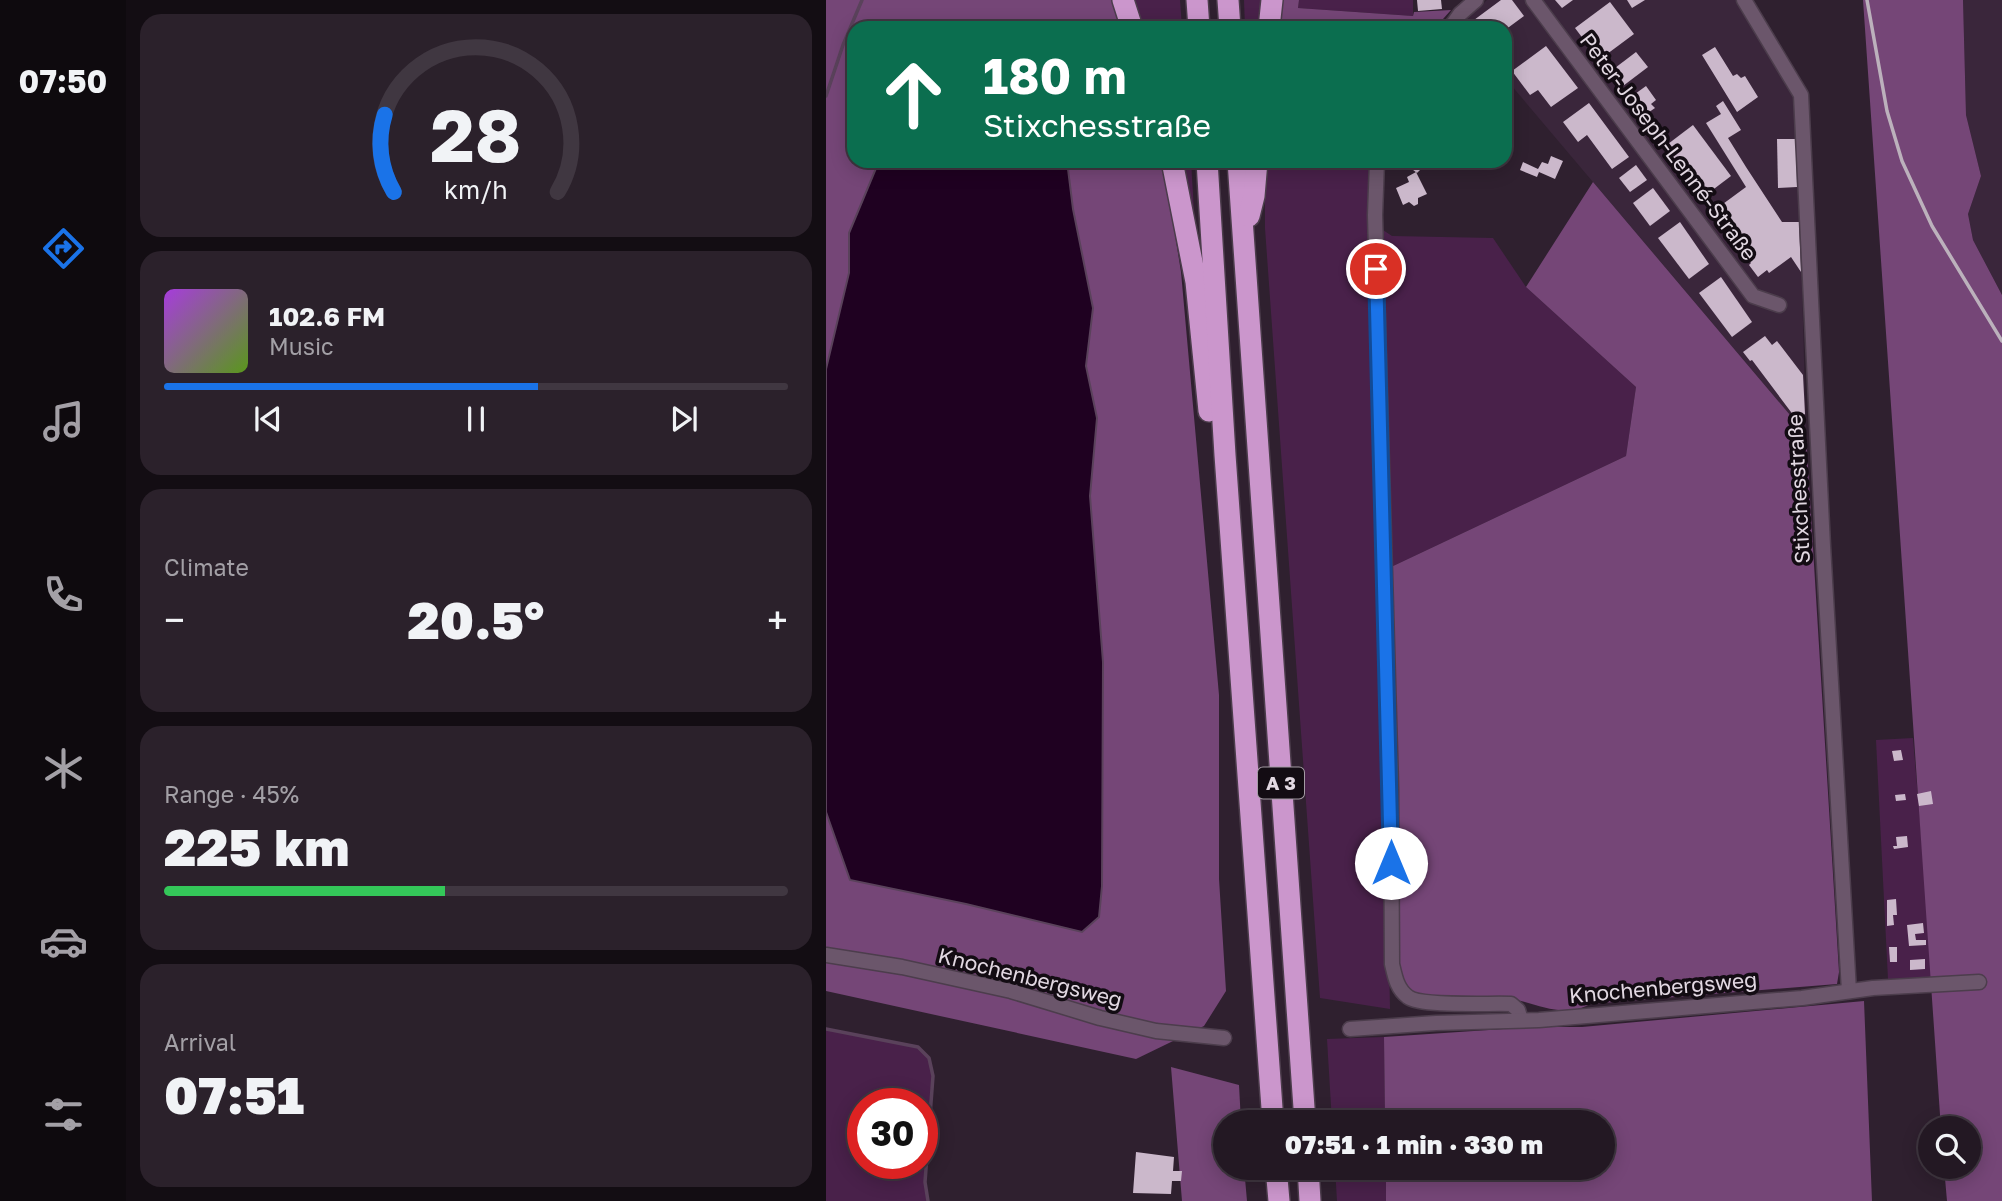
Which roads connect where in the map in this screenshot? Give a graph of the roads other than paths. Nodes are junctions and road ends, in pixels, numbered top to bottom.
1 (1123, 0) edge
2 (1197, 0) edge
3 (1228, 0) edge
4 (1272, 0) edge
5 (1476, 0) edge
6 (1533, 0) edge
7 (1744, 0) edge
8 (1130, 21) edge
9 (1198, 21) edge
10 (1230, 21) edge
11 (1270, 21) edge
12 (1455, 21) edge
13 (1173, 168) edge
14 (1207, 168) edge
15 (1238, 168) edge
16 (1256, 168) edge
17 (1377, 168) edge
18 (1243, 238) junction
19 (1779, 305) dead end
20 (1226, 455) junction
21 (826, 955) edge
22 (1979, 982) dead end
23 (1849, 991) junction
24 (1521, 1020) junction
25 (1350, 1029) dead end
26 (1224, 1038) dead end
27 (1272, 1110) edge
28 (1304, 1110) edge
29 (1277, 1180) edge
30 (1309, 1180) edge
31 (1279, 1201) edge
32 (1310, 1201) edge

1 - 8 highway
2 - 9 highway
3 - 10 highway
4 - 11 highway
5 - 12 street
6 - 19 street, Peter-Joseph-Lenné-Straße
7 - 23 street, Stixchesstraße
13 - 20 highway
14 - 20 highway, A 3
15 - 18 highway, A 3
16 - 18 highway
17 - 24 street
18 - 28 highway, A 3
20 - 27 highway, A 3
21 - 26 street, Knochenbergsweg
22 - 23 street, Knochenbergsweg
23 - 24 street, Knochenbergsweg
24 - 25 street, Knochenbergsweg
29 - 31 highway
30 - 32 highway

